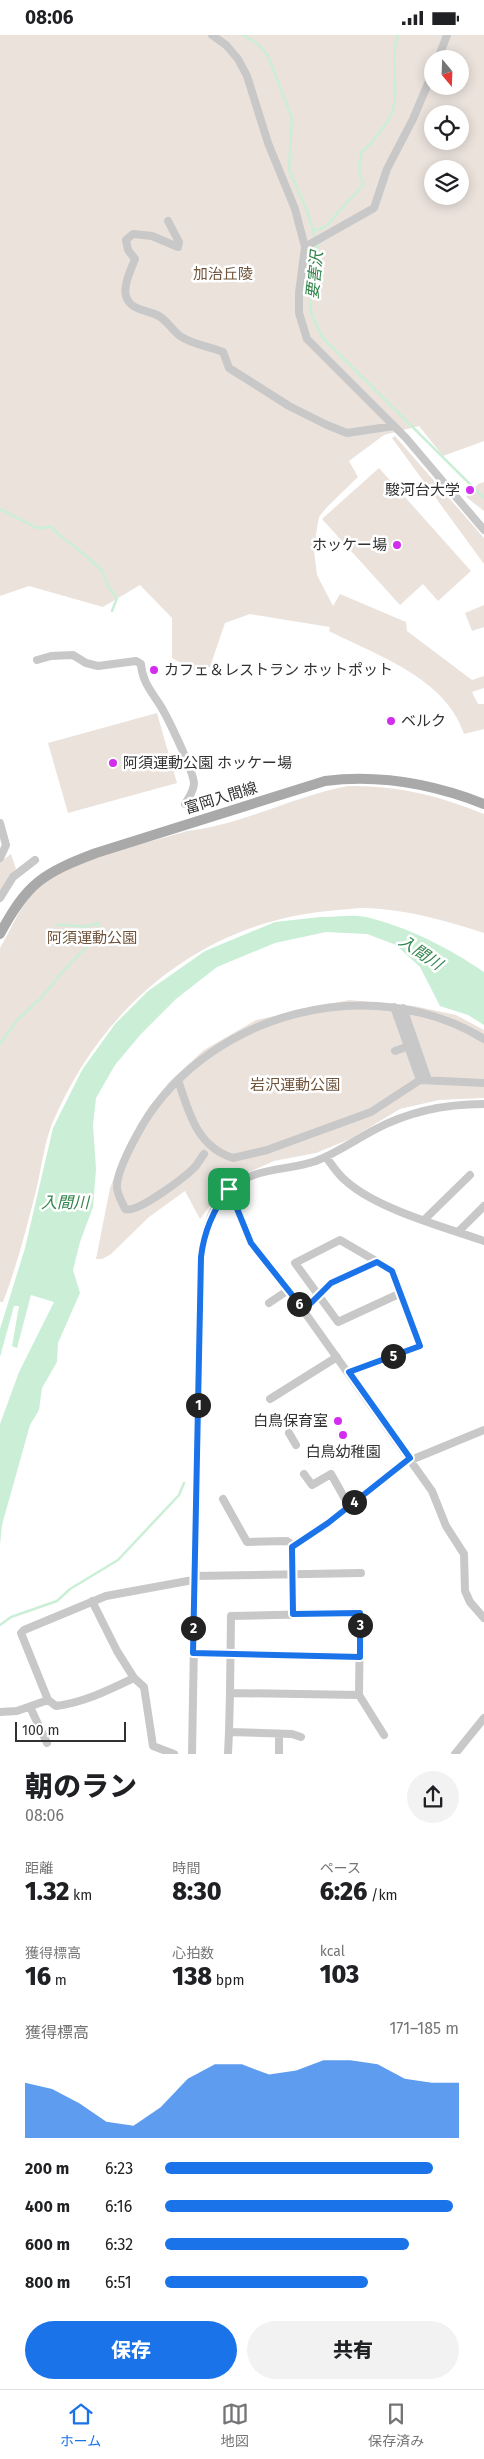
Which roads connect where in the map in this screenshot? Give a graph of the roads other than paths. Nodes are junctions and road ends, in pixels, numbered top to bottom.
1 (212, 35) edge
2 (447, 35) edge
3 (441, 50) edge
4 (424, 93) edge
5 (168, 221) dead end
6 (305, 247) junction
7 (394, 426) junction
8 (484, 530) edge
9 (37, 660) dead end
10 (185, 804) dead end
11 (484, 804) edge
12 (0, 823) edge
13 (0, 858) edge
14 (35, 860) dead end
15 (0, 898) edge
16 (0, 934) edge
17 (394, 1007) junction
18 (403, 1008) junction
19 (484, 1039) edge
20 (412, 1045) junction
21 (395, 1051) dead end
22 (178, 1080) junction
23 (420, 1080) junction
24 (428, 1080) junction
25 (484, 1083) edge
26 (484, 1104) edge
27 (209, 1149) junction
28 (326, 1157) junction
29 (470, 1175) dead end
30 (229, 1189) junction
31 (484, 1206) edge
32 (424, 1219) junction
33 (458, 1231) junction
34 (484, 1241) edge
35 (377, 1262) junction
36 (287, 1291) junction
37 (401, 1293) junction
38 (318, 1295) junction
39 (269, 1303) dead end
40 (304, 1310) junction
41 (337, 1357) junction
42 (349, 1372) junction
43 (270, 1399) dead end
44 (484, 1430) edge
45 (289, 1433) dead end
46 (296, 1445) dead end
47 (411, 1459) junction
48 (304, 1474) dead end
49 (223, 1499) dead end
50 (349, 1506) junction
51 (293, 1545) junction
52 (361, 1573) dead end
53 (292, 1575) junction
54 (194, 1578) junction
55 (92, 1601) junction
56 (293, 1614) junction
57 (484, 1618) edge
58 (193, 1653) junction
59 (231, 1654) junction
60 (360, 1657) junction
61 (134, 1678) junction
62 (230, 1693) junction
63 (360, 1695) junction
64 (48, 1700) junction
65 (30, 1707) junction
66 (0, 1712) edge
67 (484, 1718) edge
68 (229, 1732) junction
69 (279, 1734) junction
70 (384, 1735) dead end
71 (301, 1737) dead end
72 (46, 1743) dead end
73 (174, 1754) edge
74 (192, 1754) edge
75 (228, 1754) edge
76 (279, 1754) edge
77 (455, 1754) edge

1 - 6 street
2 - 3 street
4 - 6 street
5 - 7 street
6 - 7 street
7 - 8 street
9 - 10 street
11 - 16 main road, 富岡入間線
12 - 13 street
14 - 15 street
17 - 18 street
17 - 20 street
17 - 22 street
18 - 19 street
18 - 20 street
20 - 21 street
20 - 23 street
20 - 24 street
22 - 27 street
22 - 27 street
23 - 24 street
23 - 27 street
24 - 25 street
26 - 28 street
28 - 30 street
28 - 32 street
29 - 32 street
30 - 36 street
30 - 54 street
31 - 33 street
32 - 33 street
33 - 34 street
35 - 37 street
35 - 38 street
35 - 38 street
36 - 39 street
36 - 40 street
37 - 38 street
37 - 42 street
38 - 40 street
40 - 41 street
41 - 42 street
41 - 43 street
42 - 47 street
44 - 47 street
45 - 46 street
47 - 50 street
47 - 57 street
48 - 50 street
49 - 51 street
50 - 51 street
51 - 53 street
52 - 53 street
53 - 54 street
53 - 56 street
54 - 55 street
54 - 58 street
55 - 61 street
55 - 64 street
56 - 59 street
56 - 60 street
58 - 59 street
58 - 74 street
59 - 60 street
59 - 62 street
60 - 63 street
61 - 64 street
61 - 73 street
62 - 63 street
62 - 68 street
63 - 70 street
64 - 65 street
65 - 66 street
65 - 72 street
67 - 77 street
68 - 69 street
68 - 75 street
69 - 71 street
69 - 76 street

